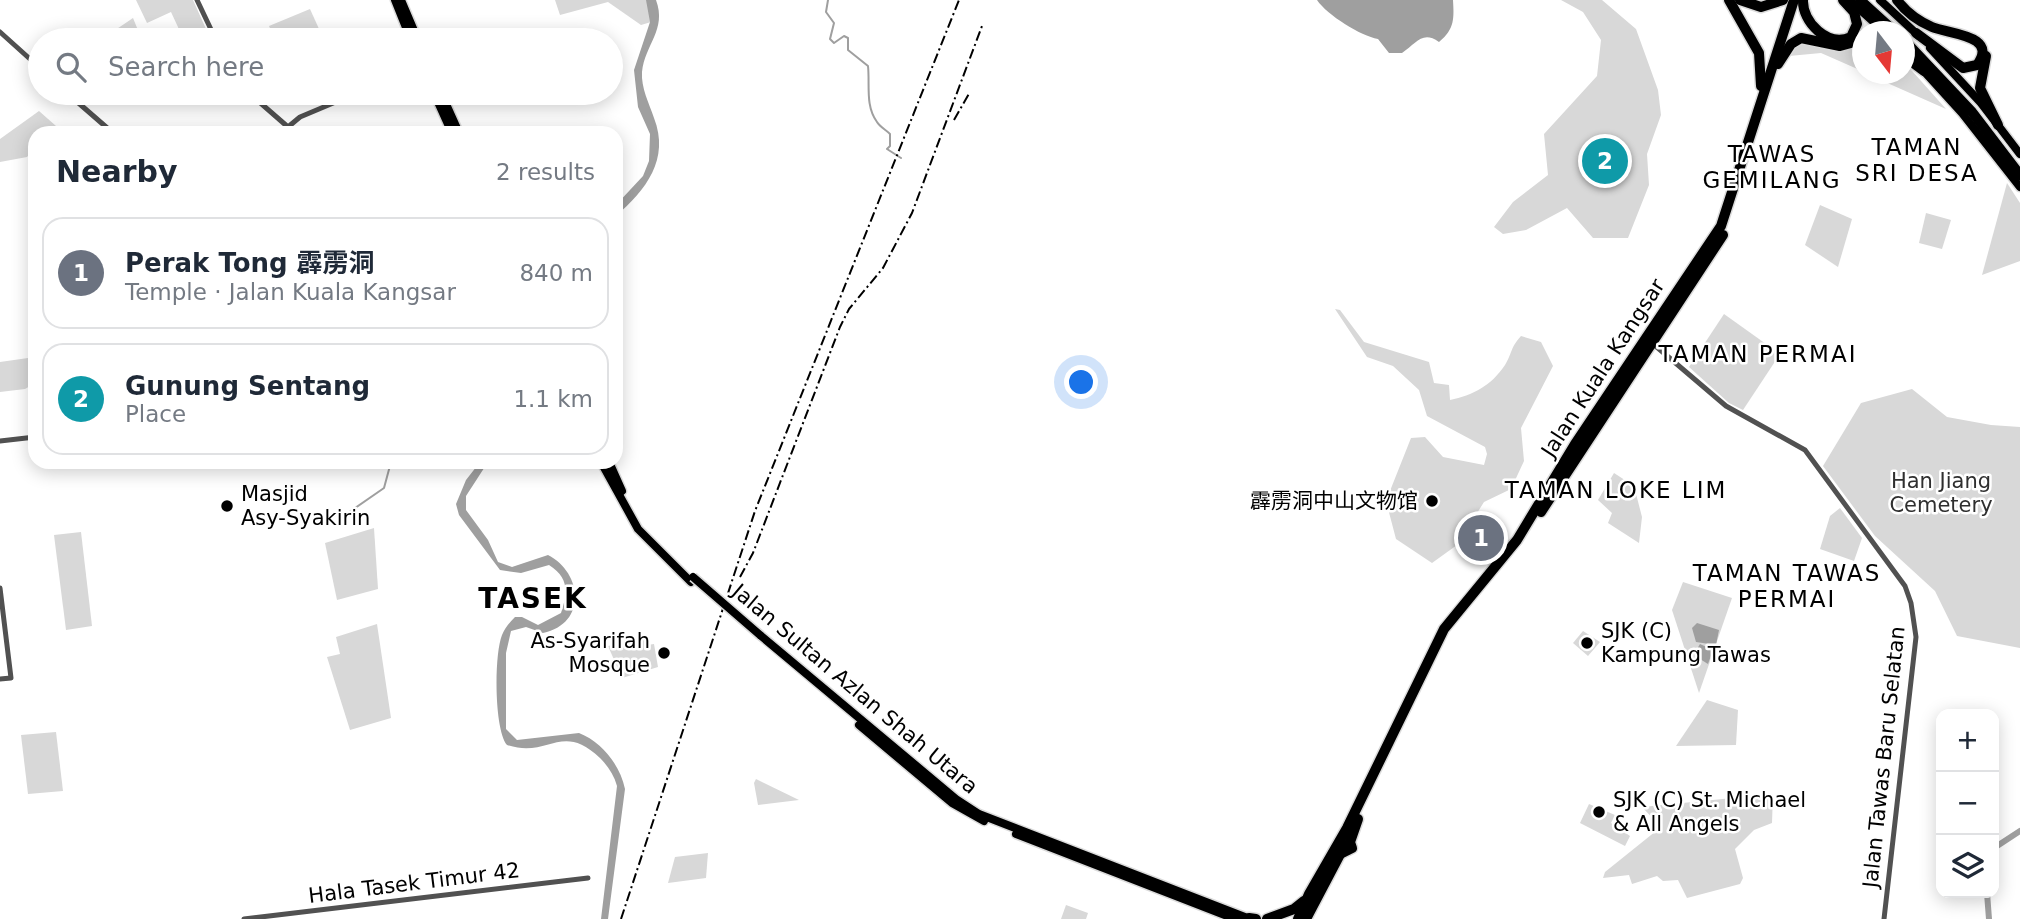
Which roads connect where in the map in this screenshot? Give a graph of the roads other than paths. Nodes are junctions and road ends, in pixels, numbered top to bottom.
1 (197, 0) edge
2 (395, 0) edge
3 (401, 0) edge
4 (1729, 0) edge
5 (1740, 0) edge
6 (1783, 0) edge
7 (1794, 0) edge
8 (1801, 0) edge
9 (1843, 0) edge
10 (1849, 0) edge
11 (1860, 0) edge
12 (1869, 0) edge
13 (1880, 0) edge
14 (1899, 0) edge
15 (1873, 21) edge
16 (1883, 21) edge
17 (1895, 21) edge
18 (1898, 21) edge
19 (210, 28) edge
20 (406, 28) edge
21 (413, 28) edge
22 (0, 32) edge
23 (1915, 37) edge
24 (1915, 39) edge
25 (1915, 40) edge
26 (1852, 43) edge
27 (1915, 51) edge
28 (28, 57) edge
29 (1915, 63) edge
30 (1779, 64) junction
31 (1924, 71) joint
32 (1760, 101) junction
33 (81, 105) edge
34 (263, 105) edge
35 (328, 105) edge
36 (439, 105) edge
37 (446, 105) edge
38 (1998, 125) junction
39 (105, 126) edge
40 (287, 126) edge
41 (289, 126) edge
42 (449, 126) edge
43 (456, 126) edge
44 (2020, 154) edge
45 (2020, 166) edge
46 (2020, 174) edge
47 (2020, 187) edge
48 (1712, 253) junction
49 (1699, 259) junction
50 (1698, 273) junction
51 (1649, 340) junction
52 (28, 438) edge
53 (0, 441) edge
54 (605, 469) edge
55 (612, 469) edge
56 (692, 580) junction
57 (0, 588) edge
58 (759, 637) junction
59 (0, 679) edge
60 (1356, 817) junction
61 (1343, 849) junction
62 (1091, 857) junction
63 (1117, 867) junction
64 (1105, 870) junction
65 (1320, 876) junction
66 (588, 878) dead end
67 (1306, 900) junction
68 (244, 919) edge
69 (1235, 919) edge
70 (1250, 919) edge
71 (1256, 919) edge
72 (1267, 919) edge
73 (1298, 919) edge
74 (1306, 919) edge
75 (1884, 919) edge

1 - 19 street
2 - 20 main road
3 - 21 main road
4 - 32 highway
5 - 6 highway
7 - 32 highway, Jalan Kuala Kangsar
8 - 9 highway
8 - 30 highway, Jalan Kuala Kangsar
10 - 15 main road
11 - 16 highway
12 - 17 highway
13 - 18 main road
14 - 23 highway
14 - 38 highway
22 - 28 street
24 - 38 main road
25 - 45 highway
26 - 30 highway
27 - 46 highway
29 - 31 highway
30 - 48 highway, Jalan Kuala Kangsar
31 - 47 main road
32 - 49 highway, Jalan Kuala Kangsar
33 - 39 street
34 - 40 street
35 - 41 street
36 - 42 main road
37 - 43 main road
38 - 44 main road
48 - 49 highway
48 - 50 highway, Jalan Kuala Kangsar
49 - 50 highway
49 - 51 highway, Jalan Kuala Kangsar
50 - 51 highway, Jalan Kuala Kangsar
51 - 60 highway, Jalan Kuala Kangsar
51 - 75 street, Jalan Tawas Baru Selatan
52 - 53 street
54 - 56 main road, Jalan Sultan Azlan Shah Utara
55 - 56 main road, Jalan Sultan Azlan Shah Utara
56 - 58 main road, Jalan Sultan Azlan Shah Utara, bridge
57 - 59 street
58 - 62 main road, Jalan Sultan Azlan Shah Utara
58 - 64 main road, Jalan Sultan Azlan Shah Utara
60 - 61 highway, Jalan Kuala Kangsar
60 - 65 highway, Jalan Kuala Kangsar
61 - 65 highway
61 - 74 highway, Jalan Kuala Kangsar
62 - 63 main road, Jalan Sultan Azlan Shah Utara
62 - 64 main road
63 - 64 main road
63 - 70 main road, Jalan Sultan Azlan Shah Utara
64 - 69 main road, Jalan Sultan Azlan Shah Utara
65 - 67 highway, Jalan Kuala Kangsar
66 - 68 street, Hala Tasek Timur 42
67 - 72 highway
67 - 73 highway, Jalan Kuala Kangsar
70 - 71 highway

